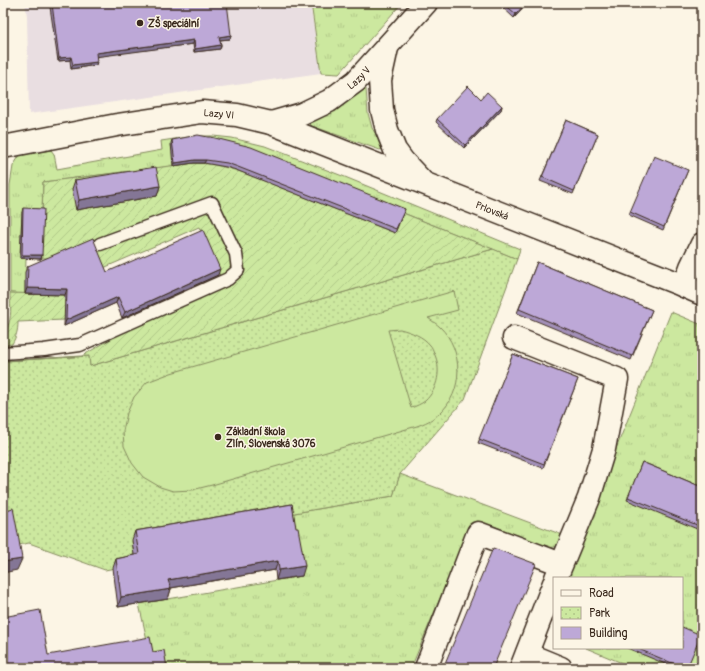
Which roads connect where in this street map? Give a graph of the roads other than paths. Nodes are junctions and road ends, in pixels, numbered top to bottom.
1 (426, 3) edge
2 (388, 46) junction
3 (271, 123) junction
4 (3, 147) edge
5 (426, 184) junction
6 (100, 244) dead end
7 (702, 244) edge
8 (693, 290) edge
9 (514, 338) dead end
10 (3, 353) edge
11 (557, 575) edge
12 (553, 585) edge
13 (524, 661) edge
14 (426, 668) edge
15 (561, 668) edge

1 - 2 street, Lazy V
2 - 3 street, Lazy V
2 - 5 street, Prlovská
3 - 4 street, Lazy VI
3 - 5 street, Lazy VI
5 - 8 street, Prlovská
6 - 10 lane
7 - 8 street
9 - 11 street
11 - 14 street
12 - 13 street
13 - 15 street

